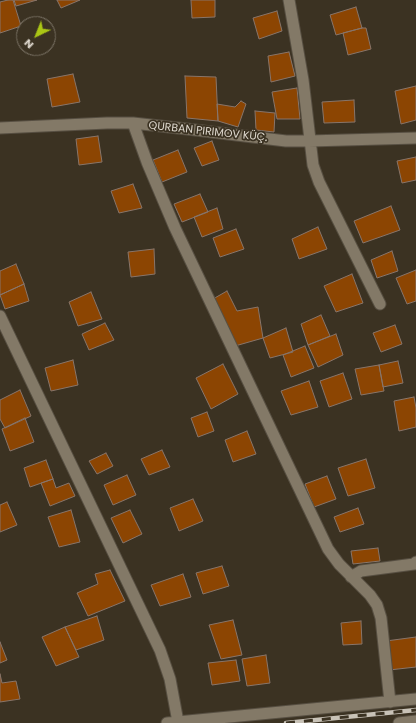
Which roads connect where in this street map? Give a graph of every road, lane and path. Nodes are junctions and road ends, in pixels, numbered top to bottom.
1 (289, 0) edge
2 (133, 124) junction
3 (0, 128) edge
4 (416, 138) edge
5 (309, 141) junction
6 (380, 304) dead end
7 (0, 316) edge
8 (416, 562) edge
9 (351, 577) junction
10 (416, 699) edge
11 (390, 702) junction
12 (416, 721) edge
13 (178, 722) junction
14 (166, 723) edge
15 (399, 723) edge

1 - 5 street
2 - 3 street, QURBAN PIRIMOV KÜÇ.
2 - 5 street, QURBAN PIRIMOV KÜÇ.
2 - 9 street
4 - 5 street, QURBAN PIRIMOV KÜÇ.
5 - 6 street
7 - 13 street
8 - 9 street
9 - 11 street
10 - 11 street
11 - 13 street
12 - 15 street
13 - 14 street

